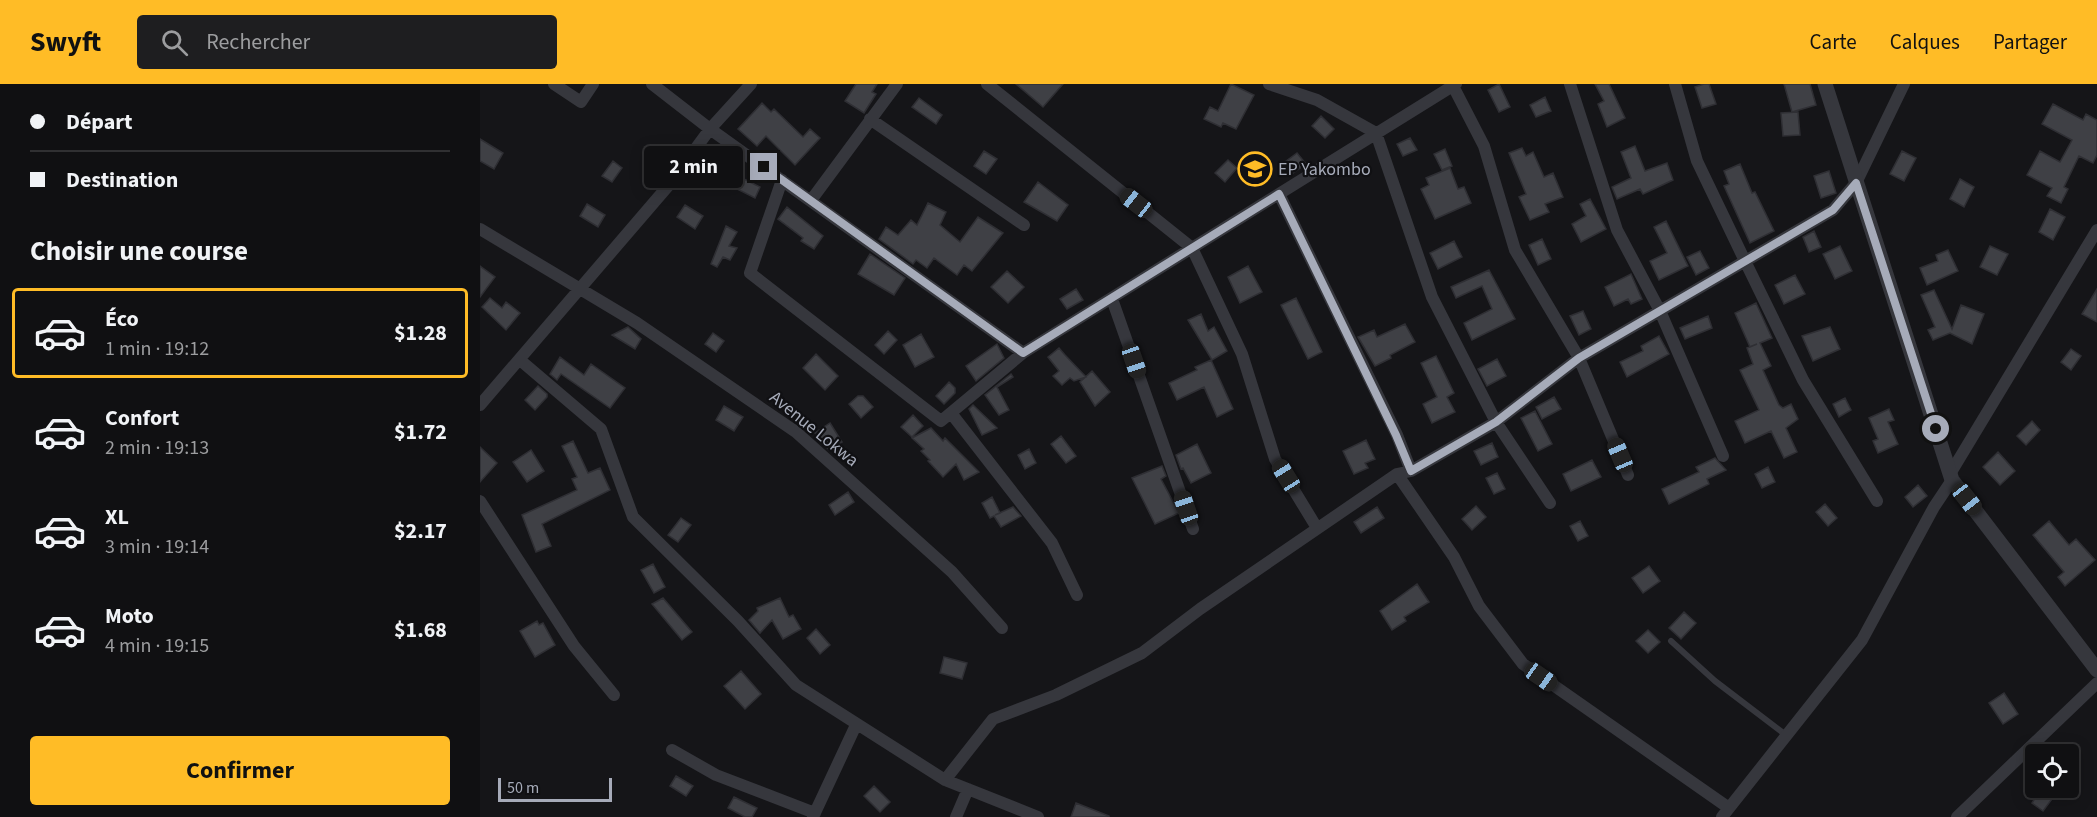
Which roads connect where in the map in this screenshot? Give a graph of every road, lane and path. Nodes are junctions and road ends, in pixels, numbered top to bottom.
1 (554, 84) edge
2 (593, 84) edge
3 (652, 84) edge
4 (751, 84) edge
5 (897, 84) edge
6 (987, 84) edge
7 (1269, 84) edge
8 (1570, 84) edge
9 (1675, 84) edge
10 (1825, 84) edge
11 (1904, 84) edge
12 (1454, 85) edge
13 (870, 119) junction
14 (710, 129) junction
15 (1376, 134) junction
16 (782, 180) junction
17 (1856, 183) junction
18 (1279, 194) junction
19 (812, 199) junction
20 (1024, 225) dead end
21 (480, 229) edge
22 (2097, 230) edge
23 (1192, 248) junction
24 (1745, 261) junction
25 (579, 287) junction
26 (1112, 298) junction
27 (1660, 311) junction
28 (1023, 353) junction
29 (1579, 358) junction
30 (520, 360) junction
31 (480, 405) edge
32 (951, 413) junction
33 (1496, 422) junction
34 (1723, 456) dead end
35 (1411, 471) junction
36 (1397, 474) junction
37 (1628, 475) dead end
38 (1951, 477) junction
39 (480, 501) edge
40 (1877, 501) dead end
41 (1550, 503) dead end
42 (1317, 528) junction
43 (1193, 529) dead end
44 (1077, 595) dead end
45 (1002, 628) dead end
46 (1671, 641) dead end
47 (2097, 669) edge
48 (2097, 683) edge
49 (614, 694) dead end
50 (856, 725) junction
51 (1787, 735) junction
52 (672, 750) dead end
53 (945, 780) junction
54 (968, 789) junction
55 (1726, 812) edge
56 (814, 815) edge
57 (956, 817) edge
58 (1038, 817) edge
59 (1957, 817) edge

1 - 2 street
3 - 14 street
4 - 14 street
5 - 13 street
6 - 23 street
7 - 15 street
8 - 27 street
9 - 24 street
10 - 17 street
11 - 17 street
12 - 15 street
12 - 29 street
13 - 19 street
13 - 20 street
14 - 16 street
14 - 25 street
15 - 18 street
15 - 33 street
16 - 19 street
16 - 32 street
17 - 24 street
17 - 38 street
18 - 23 street
18 - 35 street
19 - 28 street
21 - 25 street, Avenue Lokwa
22 - 38 street
23 - 26 street
23 - 42 street
24 - 27 street
24 - 40 street
25 - 30 street
25 - 45 street, Avenue Lokwa
26 - 28 street
26 - 43 street
27 - 29 street
27 - 34 street
28 - 32 street
29 - 33 street
29 - 37 street
30 - 31 street
30 - 50 street
32 - 44 street
33 - 35 street
33 - 41 street
35 - 36 street
36 - 42 street
36 - 55 street
38 - 47 street
38 - 51 street
39 - 49 street
42 - 53 street
46 - 51 lane
48 - 59 street
50 - 53 street
50 - 56 street
51 - 55 street
52 - 56 street
53 - 54 street
54 - 57 street
54 - 58 street

